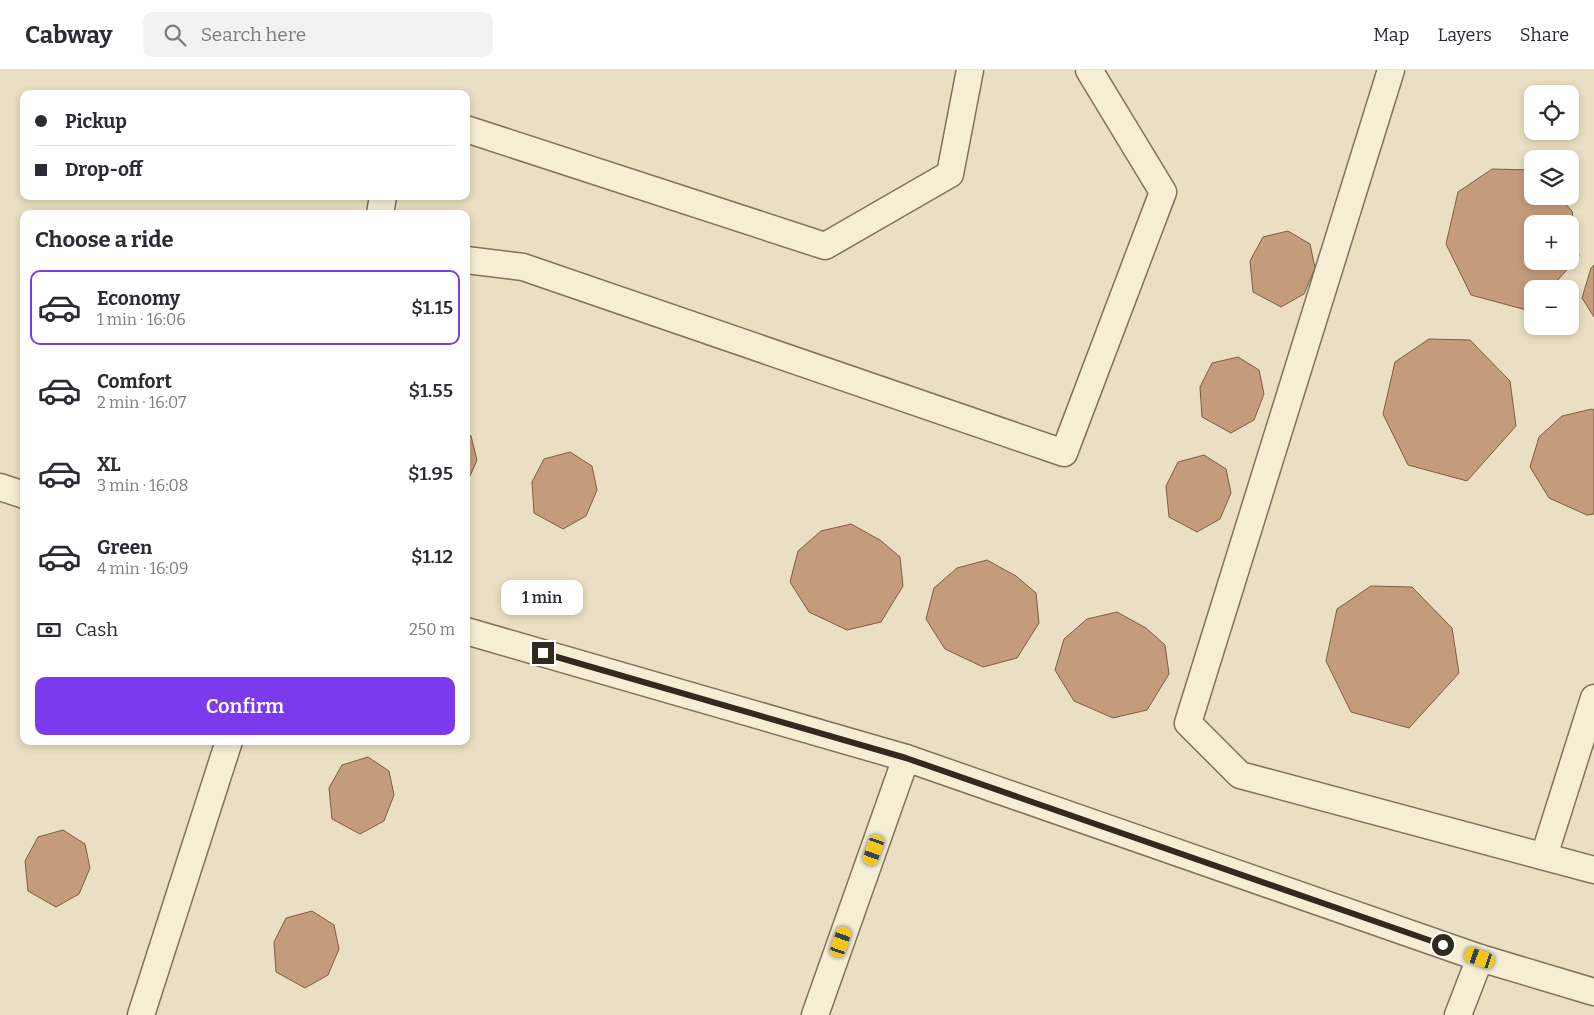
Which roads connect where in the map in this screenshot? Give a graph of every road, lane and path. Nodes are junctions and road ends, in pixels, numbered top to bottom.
1 (970, 70) edge
2 (1089, 70) edge
3 (1390, 70) edge
4 (470, 131) edge
5 (470, 260) edge
6 (0, 487) edge
7 (20, 494) edge
8 (470, 632) edge
9 (1594, 698) edge
10 (228, 745) edge
11 (906, 758) junction
12 (1544, 856) junction
13 (1594, 870) edge
14 (1480, 958) junction
15 (1594, 992) edge
16 (141, 1015) edge
17 (815, 1015) edge
18 (1458, 1015) edge

1 - 4 lane
2 - 5 lane
3 - 12 lane
6 - 7 lane
8 - 11 lane
9 - 12 lane
10 - 16 lane
11 - 14 lane
11 - 17 lane
12 - 13 lane
14 - 15 lane
14 - 18 lane

